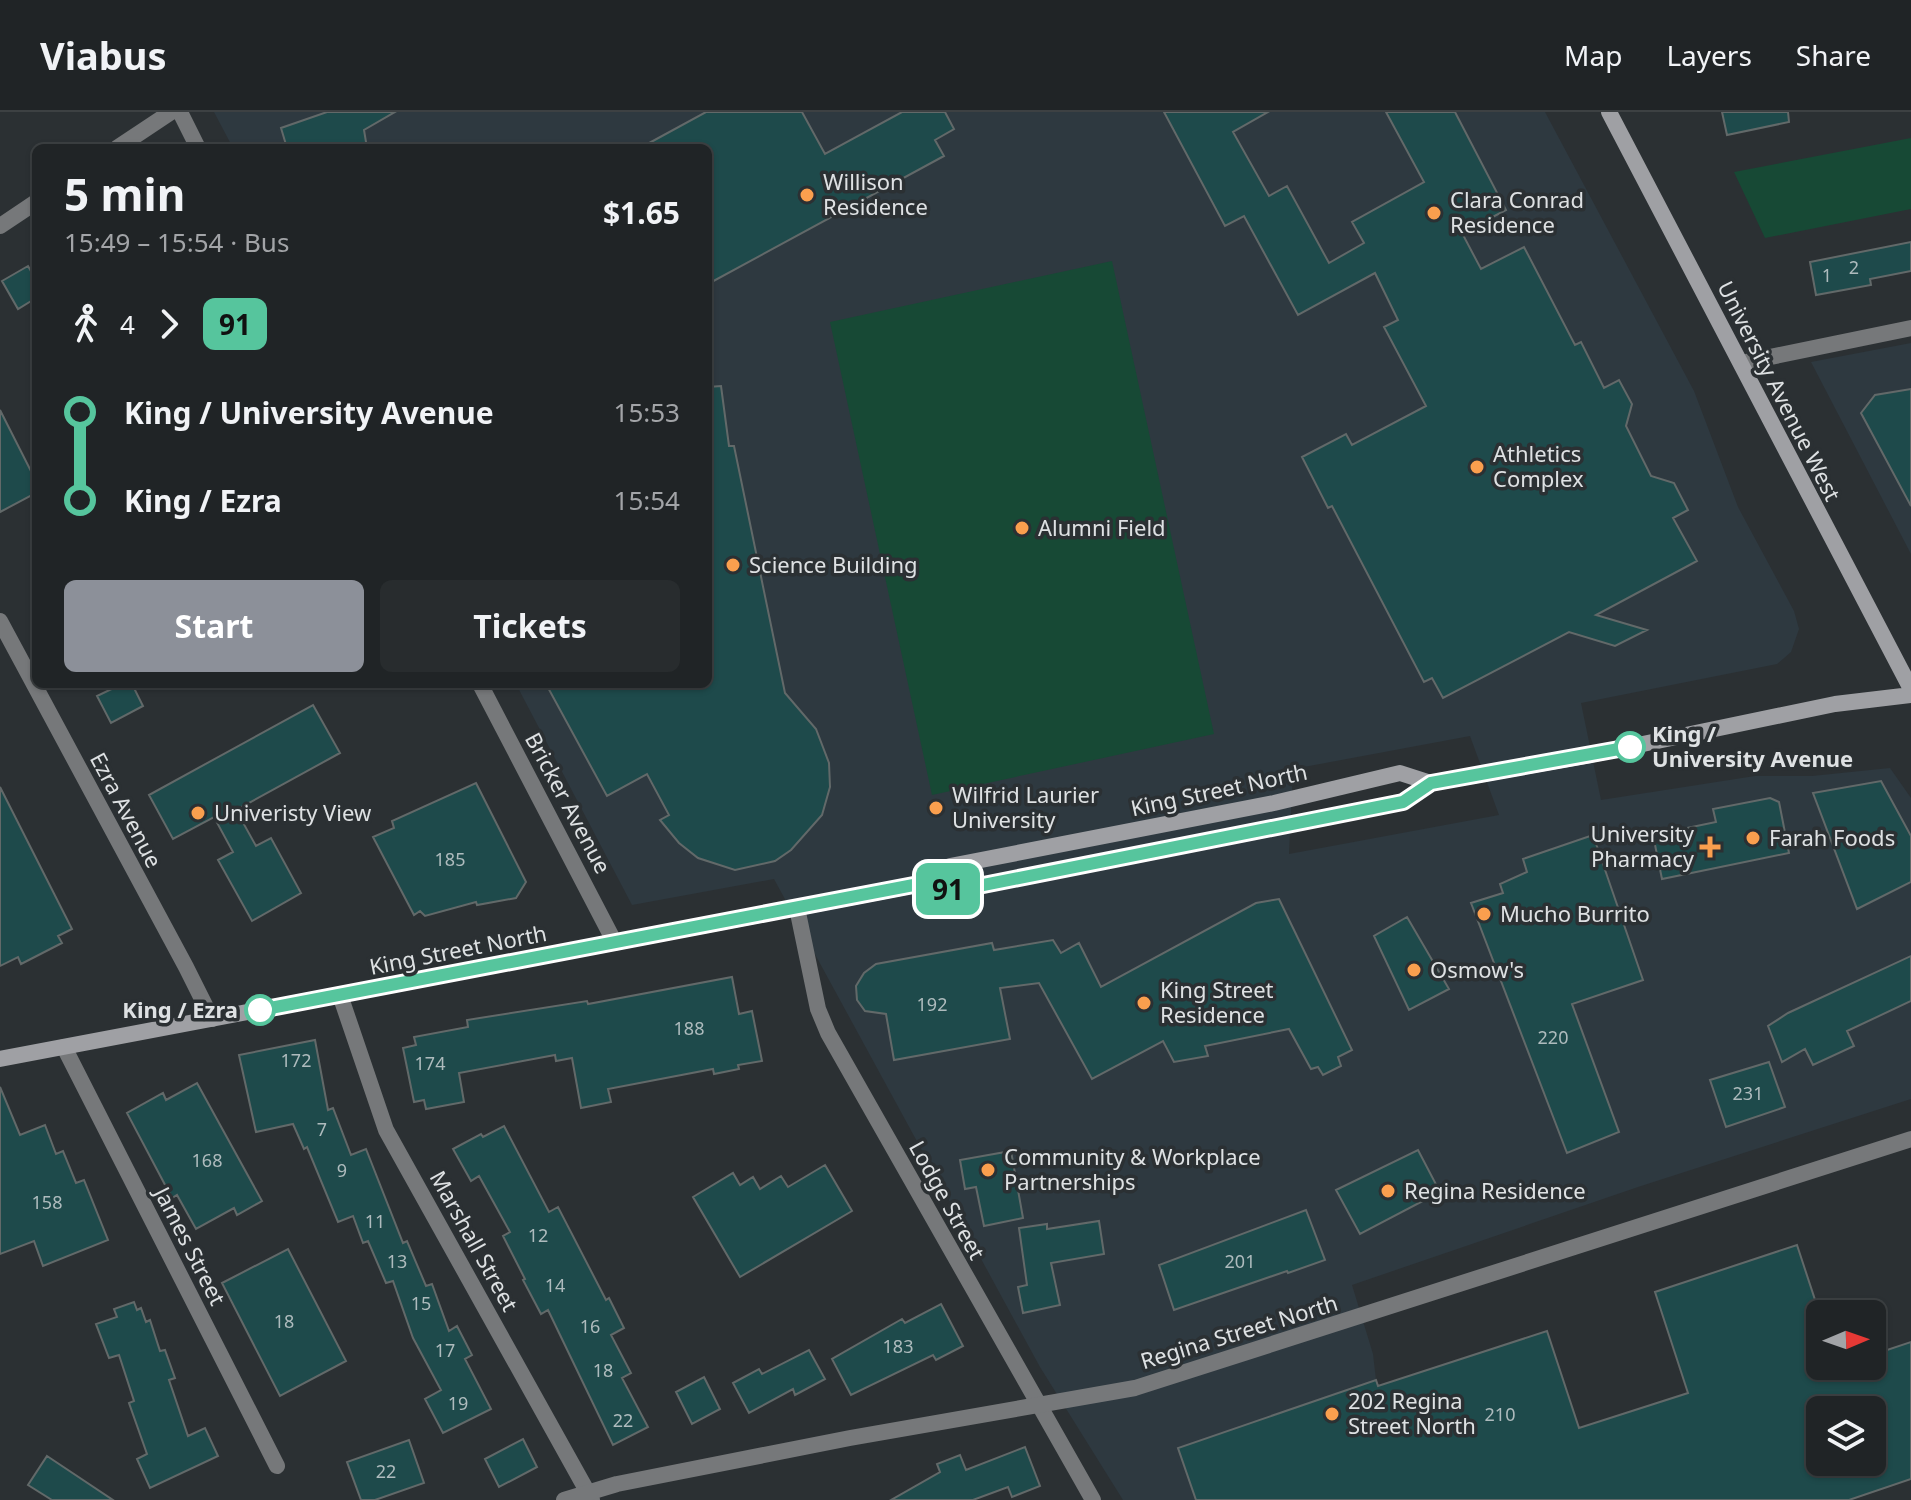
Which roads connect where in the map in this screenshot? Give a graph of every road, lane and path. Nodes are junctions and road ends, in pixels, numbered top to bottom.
1 (171, 112) edge
2 (180, 112) edge
3 (1609, 112) edge
4 (123, 144) edge
5 (196, 144) edge
6 (32, 205) edge
7 (0, 226) edge
8 (1911, 328) edge
9 (1741, 363) junction
10 (0, 621) edge
11 (32, 681) edge
12 (36, 688) edge
13 (482, 688) edge
14 (1911, 692) edge
15 (1431, 783) junction
16 (924, 883) junction
17 (797, 908) junction
18 (615, 943) junction
19 (340, 995) junction
20 (212, 1019) junction
21 (64, 1047) junction
22 (0, 1059) edge
23 (1911, 1139) edge
24 (1041, 1404) junction
25 (277, 1466) dead end
26 (590, 1496) edge
27 (564, 1500) edge
28 (1093, 1500) edge

1 - 4 street
2 - 5 street
3 - 9 main road, University Avenue West
6 - 7 street
8 - 9 street
9 - 14 main road, University Avenue West
10 - 11 street, Ezra Avenue
12 - 20 street, Ezra Avenue
13 - 18 street, Bricker Avenue
14 - 15 main road, King Street North
15 - 16 main road, King Street North
15 - 16 main road, King Street North
16 - 17 main road, King Street North
17 - 18 main road, King Street North
17 - 24 street, Lodge Street
18 - 19 main road, King Street North
19 - 20 main road, King Street North
19 - 26 street, Marshall Street
20 - 21 main road, King Street North
21 - 22 main road, King Street North
21 - 25 street, James Street
23 - 24 street, Regina Street North
24 - 26 street, Regina Street North
24 - 28 street, Lodge Street
26 - 27 street, Regina Street North

